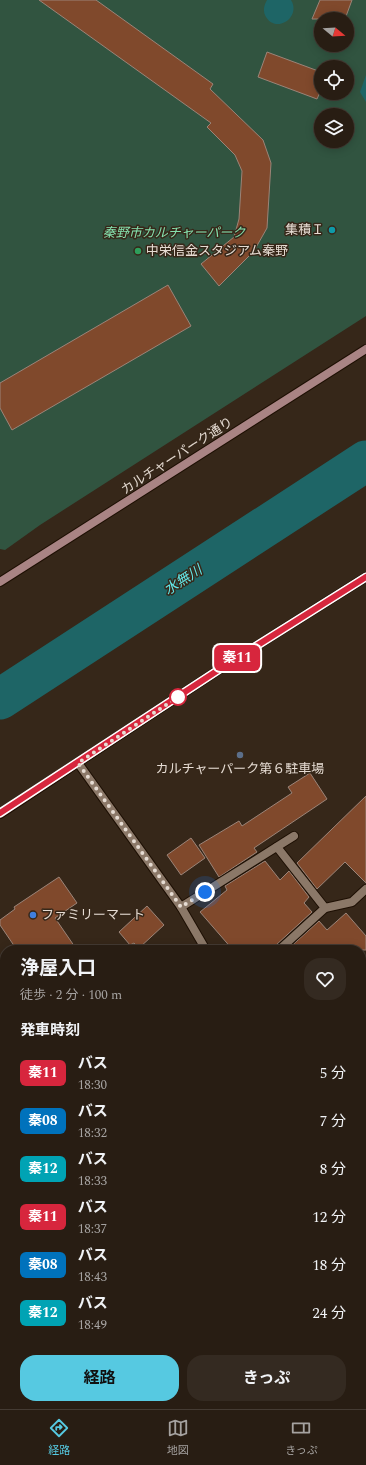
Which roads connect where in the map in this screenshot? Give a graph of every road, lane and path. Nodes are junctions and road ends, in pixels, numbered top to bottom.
1 (366, 349) edge
2 (366, 577) edge
3 (0, 582) edge
4 (78, 763) junction
5 (0, 814) edge
6 (294, 836) dead end
7 (277, 847) junction
8 (366, 889) edge
9 (181, 907) junction
10 (325, 908) junction
11 (203, 945) edge
12 (284, 945) edge

1 - 3 street, カルチャーパーク通り
2 - 4 street
4 - 5 street
4 - 9 street
6 - 7 street
7 - 9 street
7 - 10 street
8 - 10 street
9 - 11 street
10 - 12 street

